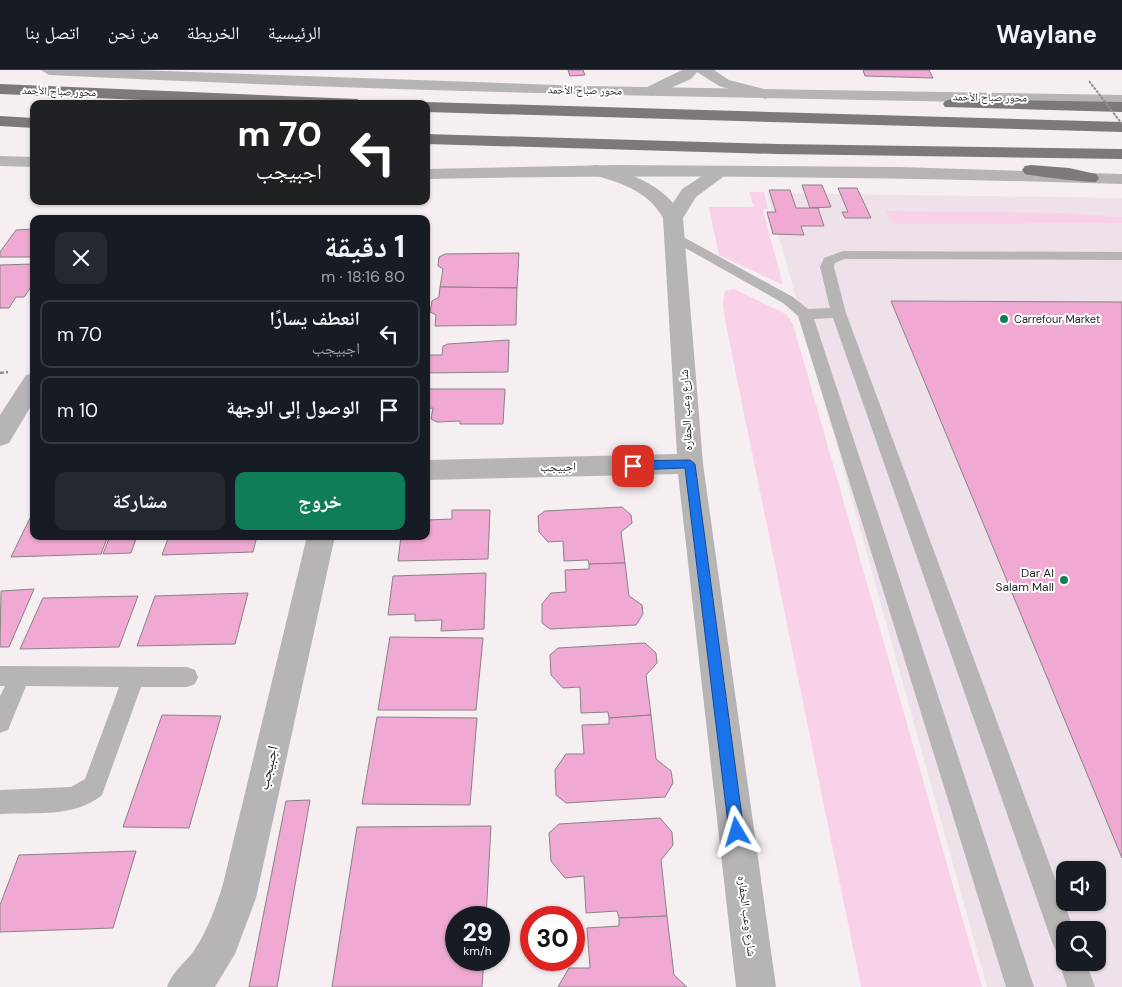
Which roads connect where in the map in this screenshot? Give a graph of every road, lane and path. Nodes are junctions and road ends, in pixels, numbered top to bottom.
1 (49, 70) edge
2 (690, 70) edge
3 (702, 70) edge
4 (1089, 81) dead end
5 (0, 89) edge
6 (651, 91) junction
7 (766, 94) junction
8 (262, 100) edge
9 (1122, 100) edge
10 (430, 107) edge
11 (1122, 107) edge
12 (825, 117) junction
13 (0, 121) edge
14 (30, 122) edge
15 (1122, 124) edge
16 (1122, 128) edge
17 (430, 139) edge
18 (833, 150) junction
19 (1122, 154) edge
20 (0, 161) edge
21 (30, 162) edge
22 (596, 170) junction
23 (722, 171) junction
24 (430, 174) edge
25 (1090, 178) junction
26 (1122, 179) edge
27 (675, 227) junction
28 (1122, 256) edge
29 (839, 313) junction
30 (805, 314) junction
31 (30, 387) edge
32 (0, 436) edge
33 (690, 464) junction
34 (430, 470) edge
35 (319, 540) edge
36 (10, 676) edge
37 (134, 676) junction
38 (186, 678) dead end
39 (0, 722) edge
40 (0, 802) edge
41 (1057, 921) edge
42 (1075, 971) edge
43 (187, 987) edge
44 (756, 987) edge
45 (1020, 987) edge
46 (1081, 987) edge

1 - 6 street, محور صباح الأحمد
2 - 6 street
3 - 7 street
4 - 15 path, bridge
5 - 8 highway, محور صباح الأحمد
6 - 7 street, محور صباح الأحمد
7 - 9 street, محور صباح الأحمد
10 - 12 highway, محور صباح الأحمد
11 - 12 highway
12 - 16 highway, محور صباح الأحمد
13 - 14 highway
17 - 18 highway
18 - 19 highway
18 - 25 highway
20 - 21 street
22 - 23 street
22 - 24 street
22 - 27 street
23 - 25 street
23 - 27 street
25 - 26 street
27 - 30 lane
27 - 33 street, شارع وعب الجفاره
28 - 29 lane
29 - 30 lane
29 - 41 lane
30 - 45 lane
31 - 32 street
33 - 34 street, اجبيجب
33 - 44 street, شارع وعب الجفاره
35 - 43 street, اجبيجب
36 - 37 lane
36 - 39 lane
37 - 38 lane
37 - 40 lane
42 - 46 lane

